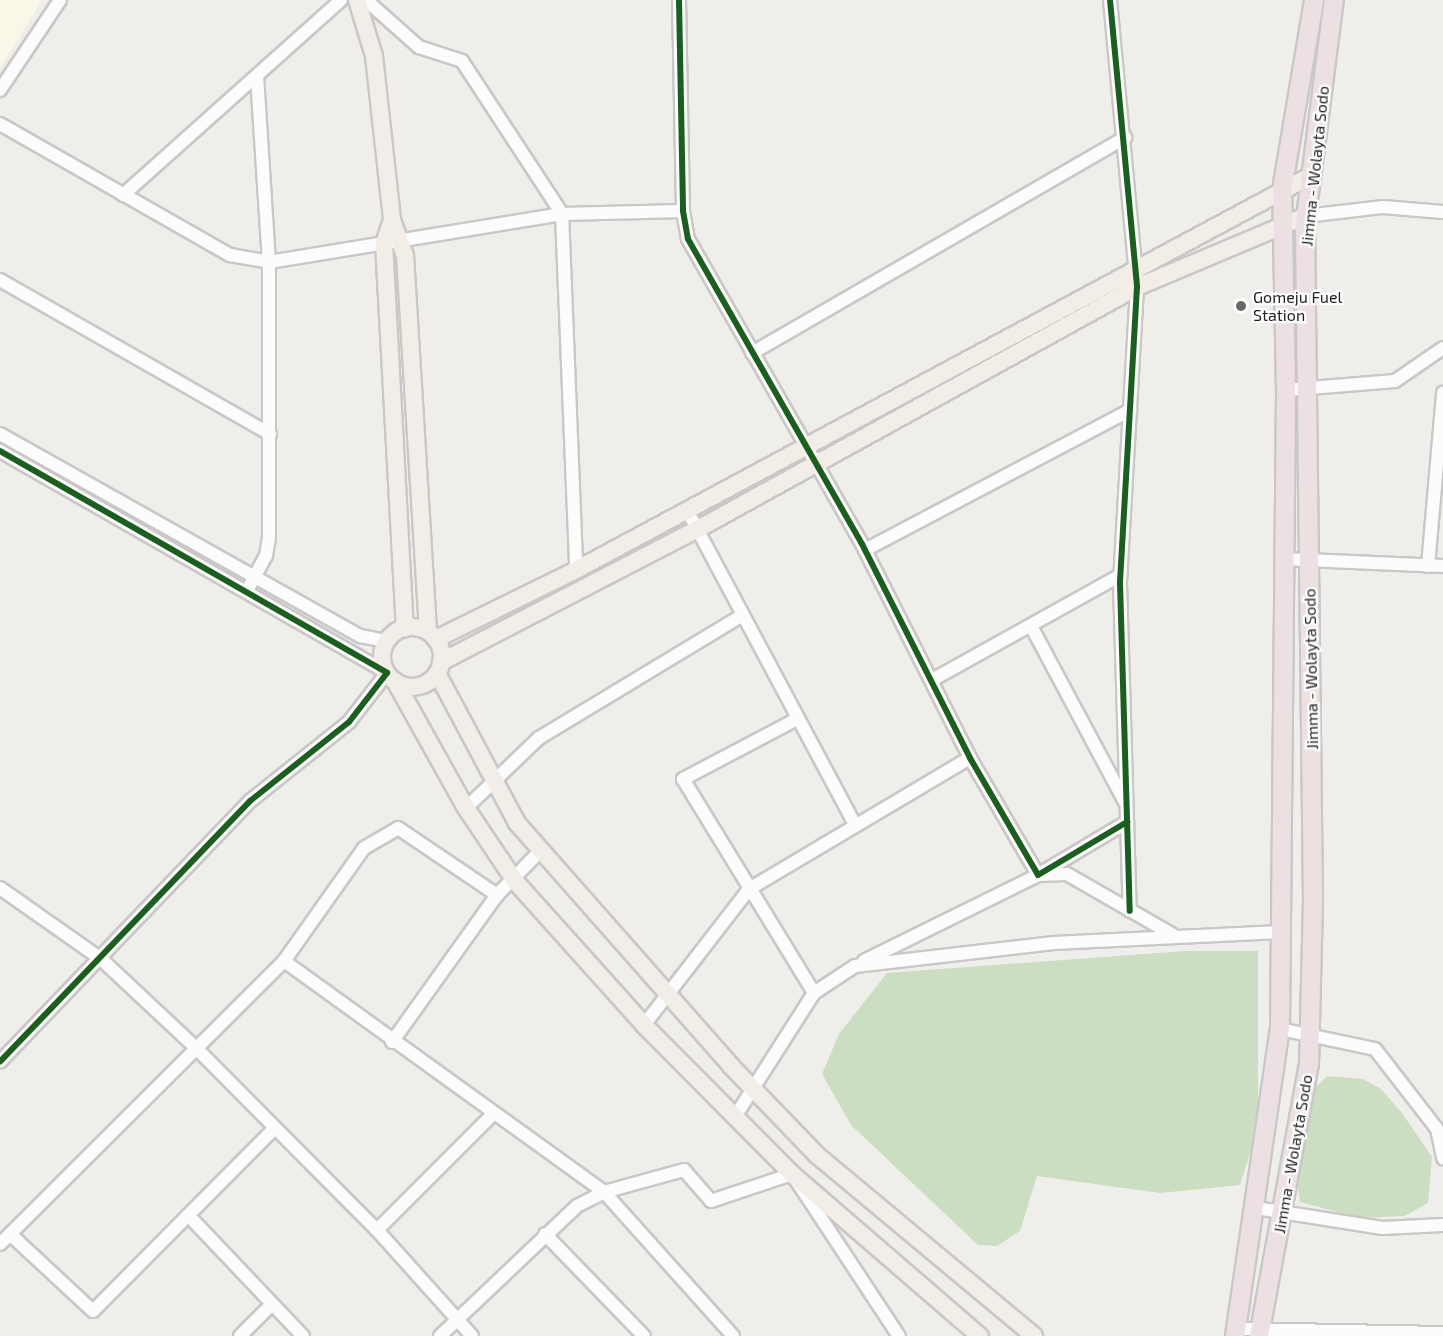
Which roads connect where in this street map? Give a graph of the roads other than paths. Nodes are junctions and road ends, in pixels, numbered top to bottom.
1 (60, 0) edge
2 (341, 0) edge
3 (357, 0) edge
4 (366, 0) edge
5 (679, 0) edge
6 (1110, 0) edge
7 (1314, 0) edge
8 (1334, 0) edge
9 (257, 76) junction
10 (0, 90) edge
11 (0, 124) edge
12 (1125, 138) junction
13 (1312, 174) junction
14 (1282, 190) junction
15 (123, 195) junction
16 (683, 211) junction
17 (1443, 212) edge
18 (562, 214) junction
19 (1306, 216) junction
20 (392, 220) junction
21 (1284, 225) junction
22 (403, 241) junction
23 (384, 243) junction
24 (269, 262) junction
25 (1135, 266) junction
26 (0, 280) edge
27 (1137, 286) junction
28 (409, 307) junction
29 (389, 310) junction
30 (1443, 348) edge
31 (752, 353) junction
32 (412, 358) junction
33 (392, 360) junction
34 (1307, 388) junction
35 (1286, 390) junction
36 (1443, 393) edge
37 (1130, 410) junction
38 (0, 434) edge
39 (270, 434) junction
40 (804, 446) junction
41 (0, 451) edge
42 (399, 458) junction
43 (417, 458) junction
44 (816, 461) junction
45 (687, 510) junction
46 (698, 529) junction
47 (865, 550) junction
48 (1284, 559) junction
49 (1309, 560) junction
50 (1428, 566) junction
51 (1443, 566) edge
52 (576, 570) junction
53 (1121, 575) junction
54 (256, 577) junction
55 (247, 591) junction
56 (743, 615) junction
57 (1031, 626) junction
58 (405, 628) junction
59 (432, 635) junction
60 (387, 641) junction
61 (439, 668) junction
62 (391, 677) junction
63 (932, 680) junction
64 (797, 718) junction
65 (970, 758) junction
66 (495, 781) junction
67 (1127, 807) junction
68 (466, 808) junction
69 (1127, 822) junction
70 (855, 824) junction
71 (541, 850) junction
72 (1038, 875) junction
73 (515, 881) junction
74 (0, 888) edge
75 (749, 889) junction
76 (497, 895) junction
77 (1130, 911) junction
78 (1280, 932) junction
79 (1173, 936) junction
80 (101, 959) junction
81 (284, 961) junction
82 (855, 966) junction
83 (814, 993) junction
84 (669, 994) junction
85 (644, 1025) junction
86 (1280, 1029) junction
87 (1310, 1035) junction
88 (392, 1042) junction
89 (196, 1048) junction
90 (0, 1062) edge
91 (753, 1089) junction
92 (492, 1115) junction
93 (736, 1115) junction
94 (275, 1128) junction
95 (1443, 1158) edge
96 (792, 1174) junction
97 (604, 1192) junction
98 (1256, 1208) junction
99 (1282, 1212) junction
100 (188, 1215) junction
101 (1443, 1225) edge
102 (377, 1230) junction
103 (10, 1234) junction
104 (544, 1234) junction
105 (0, 1244) edge
106 (272, 1304) junction
107 (456, 1321) junction
108 (1236, 1333) edge
109 (1259, 1333) edge
110 (1443, 1333) edge
111 (1337, 1335) edge
112 (240, 1336) edge
113 (303, 1336) edge
114 (440, 1336) edge
115 (472, 1336) edge
116 (644, 1336) edge
117 (733, 1336) edge
118 (900, 1336) edge
119 (980, 1336) edge
120 (1034, 1336) edge

1 - 10 street
2 - 9 street
3 - 20 main road
4 - 18 street
5 - 16 street
6 - 12 street
7 - 14 highway, Jimma - Wolayta Sodo
8 - 13 highway, Jimma - Wolayta Sodo
9 - 15 street
9 - 24 street
11 - 15 street
12 - 25 street
12 - 31 street
13 - 14 main road
13 - 19 highway, Jimma - Wolayta Sodo
14 - 21 highway, Jimma - Wolayta Sodo
14 - 25 main road
15 - 24 street
16 - 18 street
16 - 31 street
17 - 19 street
18 - 22 street
18 - 52 street
19 - 21 main road
19 - 34 highway, Jimma - Wolayta Sodo
20 - 22 main road
20 - 23 main road
21 - 27 main road
21 - 35 highway, Jimma - Wolayta Sodo
22 - 23 street
22 - 28 main road
23 - 24 street
23 - 29 main road
24 - 39 street
25 - 27 street
25 - 40 main road
26 - 39 street
27 - 37 street
27 - 44 main road
28 - 29 main road
28 - 32 main road
29 - 33 main road
30 - 34 street
31 - 40 street
32 - 33 main road
32 - 43 main road
33 - 42 main road
34 - 35 street
34 - 49 highway, Jimma - Wolayta Sodo
35 - 48 highway, Jimma - Wolayta Sodo
36 - 50 street
37 - 47 street
37 - 53 street
38 - 54 street
39 - 54 street
40 - 44 street
40 - 45 main road
41 - 55 street
42 - 43 main road
42 - 58 main road
43 - 59 main road
44 - 46 main road
44 - 47 street
45 - 46 street
45 - 52 main road
46 - 56 street
46 - 61 main road
47 - 63 street
48 - 49 street
48 - 78 highway, Jimma - Wolayta Sodo
49 - 50 street
49 - 87 highway, Jimma - Wolayta Sodo
50 - 51 street
52 - 59 main road
53 - 57 street
53 - 67 street
54 - 55 street
54 - 60 street
55 - 62 street
56 - 64 street
56 - 66 street
57 - 63 street
57 - 67 street
58 - 59 main road
58 - 60 main road
59 - 61 main road
60 - 62 main road
61 - 62 main road
61 - 66 main road
62 - 68 main road
62 - 80 street
63 - 65 street
64 - 70 street
64 - 75 street
65 - 70 street
65 - 72 street
66 - 68 street
66 - 71 main road
67 - 69 street
68 - 73 main road
69 - 72 street
69 - 77 street
70 - 75 street
71 - 73 street
71 - 84 main road
72 - 77 street
72 - 82 street
73 - 76 street
73 - 85 main road
74 - 80 street
75 - 83 street
75 - 84 street
76 - 81 street
76 - 88 street
77 - 79 street
78 - 79 street
78 - 86 highway, Jimma - Wolayta Sodo
79 - 82 street
80 - 89 street
80 - 90 street
81 - 88 street
81 - 89 street
82 - 83 street
83 - 91 street
84 - 85 street
84 - 91 main road
85 - 93 main road
86 - 87 street
86 - 98 highway, Jimma - Wolayta Sodo
87 - 95 street
87 - 99 highway, Jimma - Wolayta Sodo
88 - 92 street
89 - 94 street
89 - 103 street
91 - 93 street
91 - 120 main road
92 - 97 street
92 - 102 street
93 - 96 main road
94 - 100 street
94 - 102 street
96 - 97 street
96 - 118 street
96 - 119 main road
97 - 104 street
97 - 117 street
98 - 99 street
98 - 108 highway, Jimma - Wolayta Sodo
99 - 101 street
99 - 109 highway, Jimma - Wolayta Sodo
100 - 103 street
100 - 106 street
102 - 107 street
103 - 105 street
104 - 107 street
104 - 116 street
106 - 112 street
106 - 113 street
107 - 114 street
107 - 115 street
108 - 109 street
109 - 111 street
110 - 111 street

